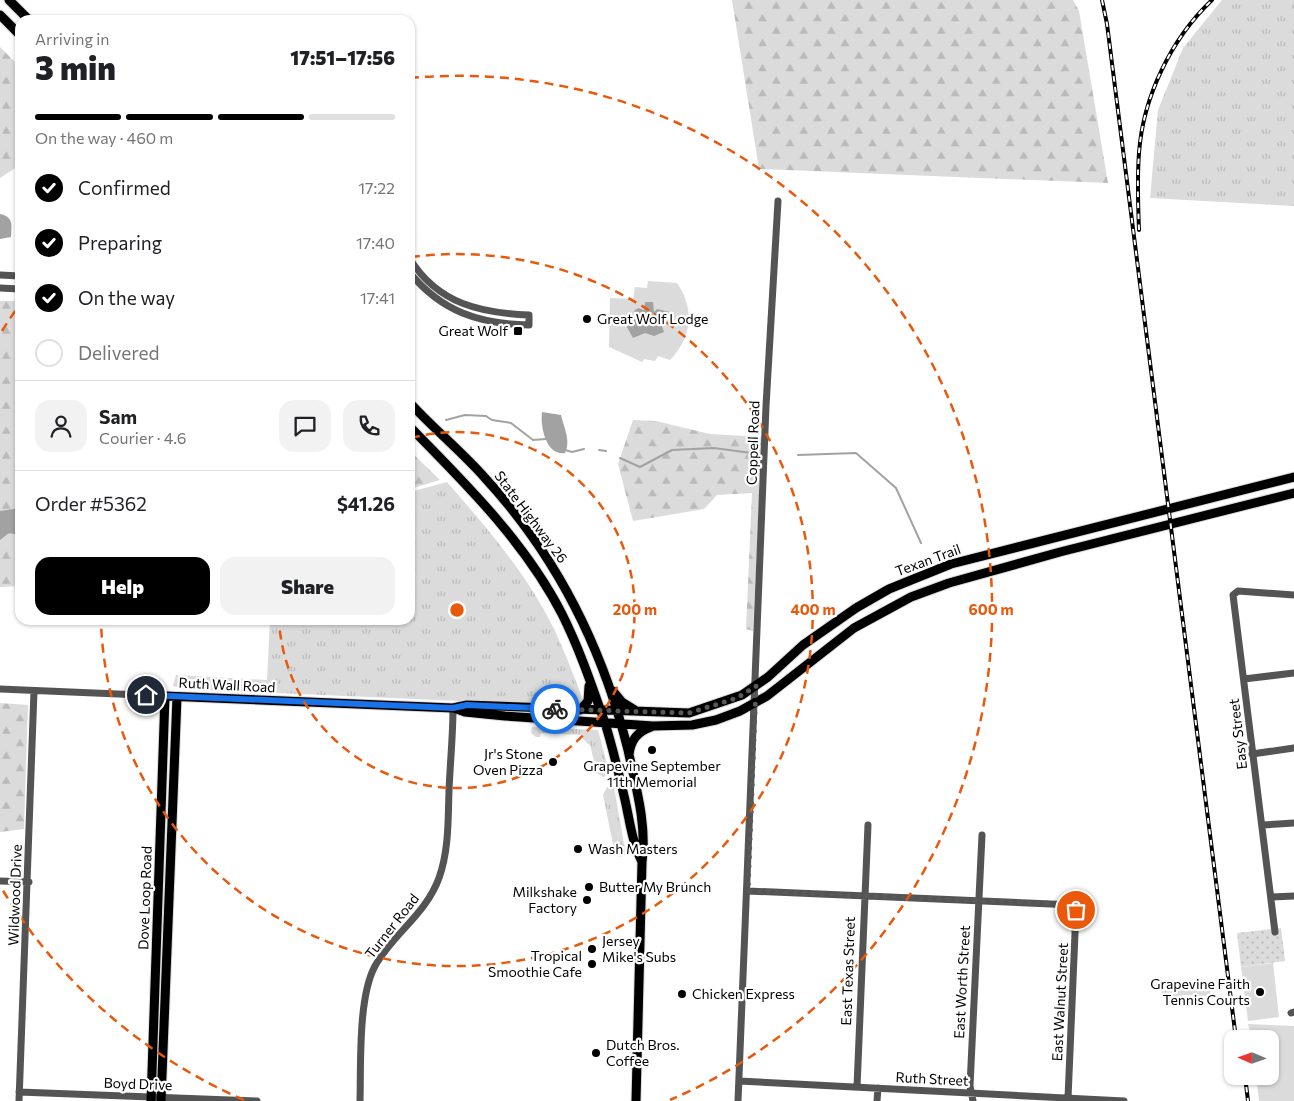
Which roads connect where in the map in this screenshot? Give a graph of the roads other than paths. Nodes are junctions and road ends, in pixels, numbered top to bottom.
1 (8, 0) edge
2 (0, 15) edge
3 (24, 15) edge
4 (15, 30) edge
5 (778, 201) dead end
6 (415, 265) edge
7 (0, 275) edge
8 (15, 276) edge
9 (415, 279) edge
10 (0, 288) edge
11 (15, 288) edge
12 (415, 408) edge
13 (415, 431) edge
14 (1294, 477) edge
15 (1294, 493) edge
16 (904, 583) junction
17 (1294, 595) edge
18 (911, 596) junction
19 (1294, 673) edge
20 (589, 676) junction
21 (1244, 679) junction
22 (608, 680) junction
23 (756, 686) junction
24 (0, 689) edge
25 (34, 691) junction
26 (165, 696) junction
27 (177, 697) junction
28 (755, 703) junction
29 (453, 708) junction
30 (580, 710) junction
31 (600, 710) junction
32 (617, 711) junction
33 (637, 712) junction
34 (604, 722) junction
35 (621, 724) junction
36 (653, 726) junction
37 (1294, 748) edge
38 (1252, 754) junction
39 (629, 756) junction
40 (162, 819) junction
41 (172, 820) junction
42 (1294, 823) edge
43 (868, 825) dead end
44 (1263, 825) junction
45 (982, 834) dead end
46 (642, 862) junction
47 (0, 881) edge
48 (29, 882) junction
49 (748, 891) junction
50 (864, 896) junction
51 (1294, 896) edge
52 (1272, 897) junction
53 (979, 900) junction
54 (1275, 932) dead end
55 (161, 972) junction
56 (739, 1082) junction
57 (857, 1087) junction
58 (878, 1088) junction
59 (19, 1092) junction
60 (972, 1097) edge
61 (1068, 1098) junction
62 (151, 1099) edge
63 (161, 1099) edge
64 (19, 1101) edge
65 (257, 1101) edge
66 (360, 1101) edge
67 (636, 1101) edge
68 (738, 1101) edge
69 (877, 1101) edge
70 (1124, 1101) edge

1 - 3 main road
2 - 4 main road
5 - 23 street, Coppell Road
6 - 9 street
7 - 8 street
10 - 11 street
12 - 22 main road, State Highway 26
13 - 20 main road, State Highway 26
14 - 16 main road, Texan Trail
15 - 18 main road, Texan Trail
16 - 18 main road
16 - 23 main road, Texan Trail
17 - 21 street, Easy Street
18 - 28 main road, Texan Trail
19 - 21 street
20 - 30 main road
20 - 31 main road, State Highway 26
21 - 38 street, Easy Street
22 - 32 main road, State Highway 26
22 - 33 main road
23 - 28 street, Coppell Road
23 - 33 main road, Texan Trail
24 - 25 street, Ruth Wall Road
25 - 26 street, Ruth Wall Road
25 - 48 street, Wildwood Drive
26 - 27 main road, Ruth Wall Road
26 - 40 main road, Dove Loop Road
27 - 29 main road, Ruth Wall Road
27 - 41 main road, Dove Loop Road
28 - 36 main road, Texan Trail
28 - 49 street, Coppell Road
29 - 30 main road, Ruth Wall Road
29 - 34 main road, Ruth Wall Road
29 - 66 street, Turner Road
30 - 31 main road, Ruth Wall Road
31 - 32 main road, Texan Trail
31 - 34 main road, State Highway 26
32 - 33 main road, Texan Trail
32 - 35 main road, State Highway 26
34 - 35 main road, Texan Trail
34 - 46 main road, State Highway 26
35 - 36 main road, Texan Trail
35 - 39 main road, State Highway 26
36 - 39 main road
37 - 38 street
38 - 44 street, Easy Street
39 - 46 main road, State Highway 26
40 - 41 main road
40 - 55 main road, Dove Loop Road
41 - 55 main road, Dove Loop Road
42 - 44 street
43 - 50 street, East Texas Street
44 - 52 street, Easy Street
45 - 53 street, East Worth Street
46 - 67 main road, State Highway 26
47 - 48 street
48 - 59 street, Wildwood Drive
49 - 50 street
49 - 56 street, Coppell Road
50 - 53 street
50 - 57 street, East Texas Street
51 - 52 street
52 - 54 street, Easy Street
53 - 60 street, East Worth Street
53 - 61 street, East Walnut Street
55 - 62 main road, Dove Loop Road
55 - 63 main road, Dove Loop Road
56 - 57 street, Ruth Street
56 - 68 street, Coppell Road
57 - 58 street, Ruth Street
58 - 60 street, Ruth Street
58 - 69 street
59 - 62 street, Boyd Drive
59 - 64 street, Wildwood Drive
60 - 61 street, Ruth Street
61 - 70 street, Ruth Street
62 - 63 street, Boyd Drive
63 - 65 street, Boyd Drive

